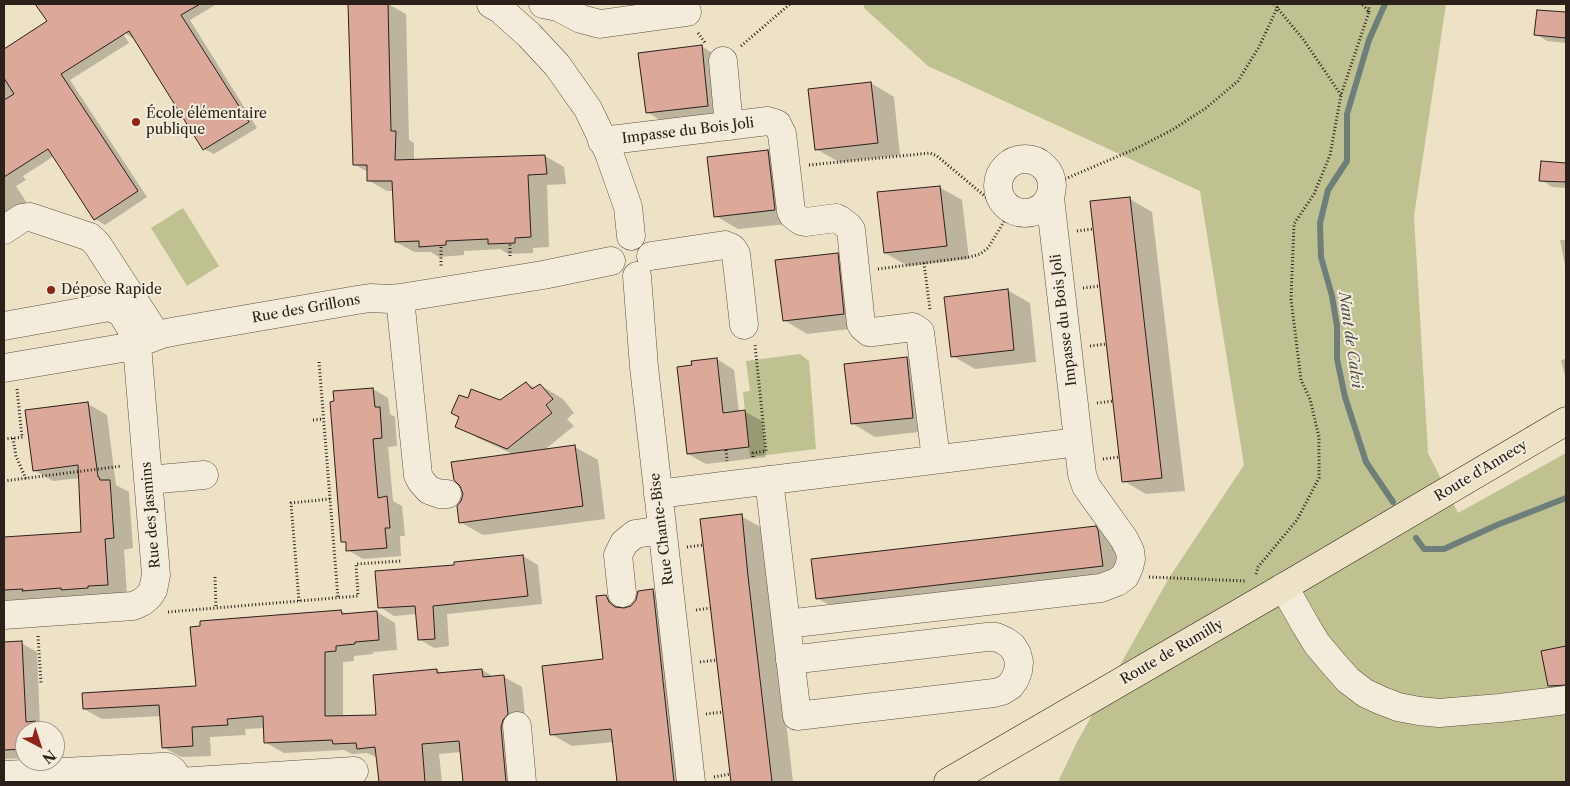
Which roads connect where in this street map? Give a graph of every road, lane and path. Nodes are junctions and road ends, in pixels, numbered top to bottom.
1 (544, 4) edge
2 (790, 4) edge
3 (1274, 4) edge
4 (1279, 4) edge
5 (1362, 4) edge
6 (1369, 4) edge
7 (500, 6) edge
8 (1277, 8) junction
9 (687, 12) joint
10 (1369, 12) junction
11 (723, 61) junction
12 (1342, 95) junction
13 (729, 126) junction
14 (602, 141) junction
15 (786, 168) junction
16 (1051, 191) junction
17 (1005, 203) junction
18 (4, 230) edge
19 (631, 236) junction
20 (611, 261) junction
21 (924, 263) junction
22 (644, 266) junction
23 (855, 272) junction
24 (400, 298) junction
25 (744, 325) joint
26 (4, 326) edge
27 (920, 332) junction
28 (145, 341) junction
29 (319, 362) dead end
30 (9, 367) edge
31 (324, 419) junction
32 (313, 420) dead end
33 (1566, 421) edge
34 (13, 438) junction
35 (4, 439) edge
36 (1079, 452) junction
37 (936, 459) junction
38 (148, 472) junction
39 (204, 475) dead end
40 (26, 478) junction
41 (4, 481) edge
42 (762, 481) junction
43 (447, 494) dead end
44 (658, 494) junction
45 (330, 500) junction
46 (1397, 521) joint
47 (662, 530) junction
48 (402, 561) dead end
49 (1125, 576) junction
50 (214, 577) dead end
51 (1284, 587) junction
52 (622, 593) dead end
53 (338, 598) junction
54 (298, 601) junction
55 (216, 608) junction
56 (37, 613) junction
57 (162, 613) dead end
58 (4, 615) edge
59 (786, 624) junction
60 (790, 660) junction
61 (41, 683) dead end
62 (1566, 700) edge
63 (517, 726) dead end
64 (354, 771) dead end
65 (4, 775) edge
66 (178, 782) edge
67 (522, 782) edge
68 (691, 782) edge
69 (948, 782) edge

1 - 9 street
2 - 11 path
3 - 8 path
4 - 8 path
5 - 10 path
6 - 10 path
7 - 14 street
8 - 12 path
8 - 16 path
9 - 11 path
10 - 12 path
11 - 13 street
12 - 49 path
13 - 14 street, Impasse du Bois Joli
13 - 15 street, Impasse du Bois Joli
14 - 19 street
15 - 17 path
15 - 23 street, Impasse du Bois Joli
16 - 17 street
16 - 17 street, Impasse du Bois Joli
16 - 36 street, Impasse du Bois Joli
17 - 21 path
18 - 28 street
19 - 20 street
19 - 22 street
20 - 22 street
20 - 24 street, Rue des Grillons
21 - 23 path
21 - 27 path
22 - 25 street
22 - 44 street, Rue Chante-Bise
23 - 27 street, Impasse du Bois Joli
24 - 28 street, Rue des Grillons
24 - 43 street
25 - 42 path
26 - 28 street
27 - 37 street
28 - 30 street, Rue des Grillons
28 - 38 street, Rue des Jasmins
29 - 31 path
30 - 34 path
31 - 32 path
31 - 45 path
33 - 46 main road, Route d'Annecy
34 - 35 path
34 - 40 path
36 - 37 street
36 - 49 street, Impasse du Bois Joli
37 - 42 street
38 - 39 street
38 - 40 path
38 - 56 street, Rue des Jasmins
40 - 41 path
42 - 44 street
42 - 59 street
44 - 47 street, Rue Chante-Bise
45 - 53 path
45 - 54 path
46 - 51 main road, Route de Rumilly
47 - 52 street
47 - 68 street, Rue Chante-Bise
48 - 53 path
49 - 59 street
50 - 55 path
51 - 62 street
51 - 69 main road, Route de Rumilly
53 - 54 path
54 - 55 path
55 - 57 path
56 - 58 street, Rue des Jasmins
56 - 61 path
59 - 60 street
60 - 60 street
63 - 67 street
64 - 66 street
65 - 66 street

